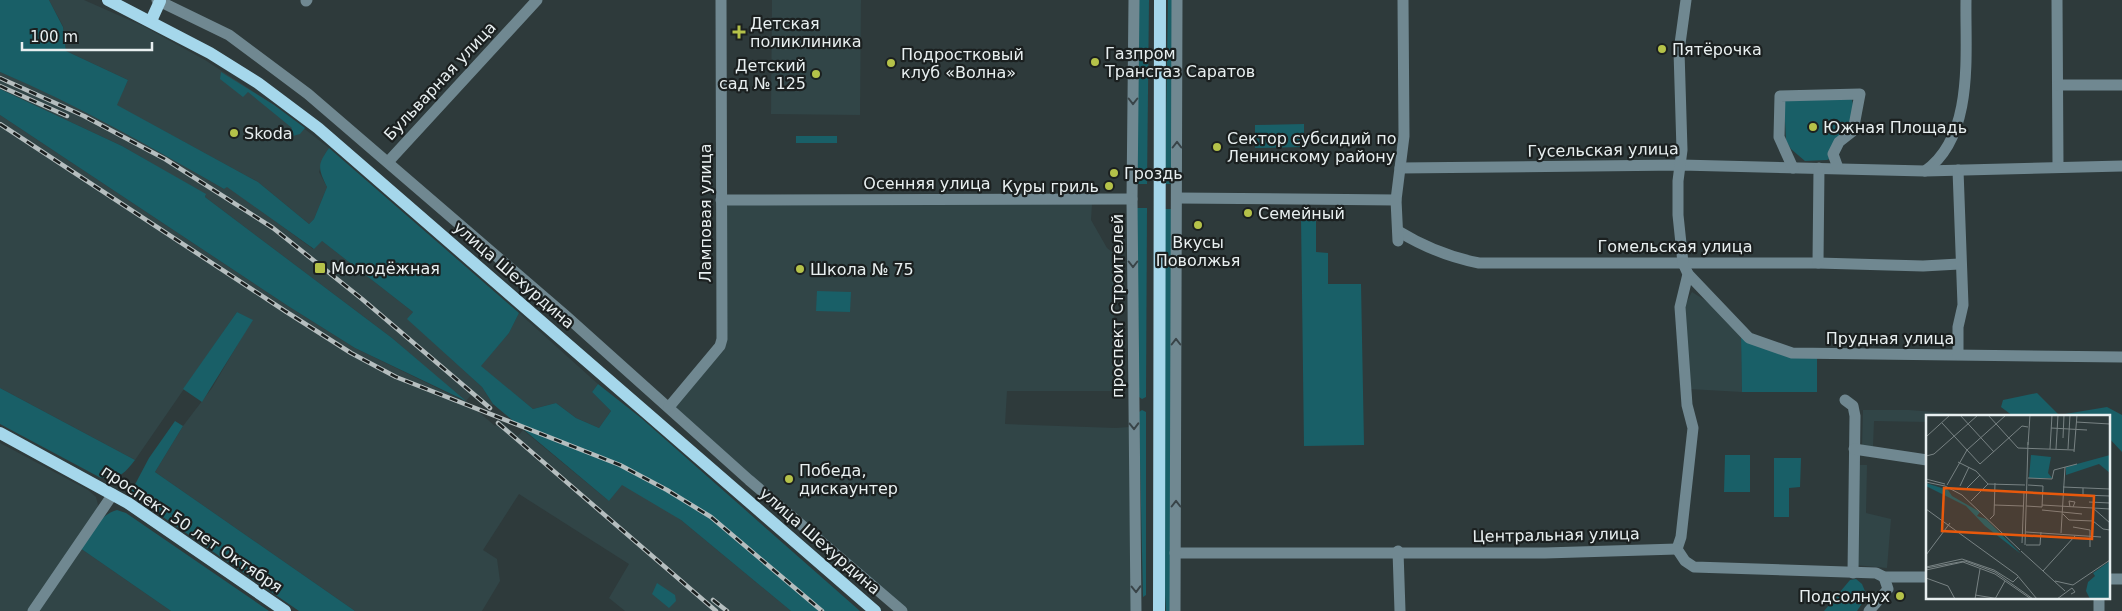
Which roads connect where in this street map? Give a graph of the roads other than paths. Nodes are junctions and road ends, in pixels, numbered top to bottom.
1 (108, 0) edge
2 (537, 0) edge
3 (721, 0) edge
4 (1134, 0) edge
5 (1160, 0) edge
6 (1177, 0) edge
7 (1403, 0) edge
8 (1686, 0) edge
9 (1966, 0) edge
10 (2057, 0) edge
11 (158, 1) edge
12 (151, 21) junction
13 (2058, 85) junction
14 (2122, 85) edge
15 (388, 162) junction
16 (1680, 165) junction
17 (2058, 166) junction
18 (1400, 168) junction
19 (1793, 168) junction
20 (1819, 168) junction
21 (1838, 168) junction
22 (2120, 168) edge
23 (1958, 170) junction
24 (1925, 171) junction
25 (1177, 198) junction
26 (1132, 199) junction
27 (721, 200) junction
28 (1396, 200) junction
29 (1683, 263) junction
30 (1818, 263) junction
31 (1960, 264) junction
32 (1688, 274) junction
33 (1958, 354) junction
34 (2122, 357) edge
35 (1845, 400) dead end
36 (669, 406) junction
37 (0, 433) edge
38 (1854, 449) junction
39 (1926, 460) edge
40 (113, 494) junction
41 (1678, 549) junction
42 (1398, 551) junction
43 (1175, 553) junction
44 (1853, 572) junction
45 (1884, 577) junction
46 (1926, 577) edge
47 (2099, 598) edge
48 (1158, 608) edge
49 (33, 611) edge
50 (285, 611) edge
51 (875, 611) edge
52 (902, 611) edge
53 (1136, 611) edge
54 (1175, 611) edge
55 (1400, 611) edge
56 (1870, 611) edge
57 (2098, 611) edge

1 - 12 main road, улица Шехурдина
2 - 15 street, Бульварная улица
3 - 27 street, Ламповая улица
4 -> 26 street, проспект Строителей
5 - 48 main road
25 -> 6 street
7 - 18 street
8 - 16 street, Прудная улица
9 - 24 street
10 - 13 street
11 - 12 main road
11 - 15 street
12 - 51 main road, улица Шехурдина
13 - 14 street
13 - 17 street
15 - 36 street
16 - 18 street, Гусельская улица
16 - 19 street, Гусельская улица
16 - 29 street, Прудная улица
17 - 22 street, Гусельская улица
17 - 23 street, Гусельская улица
18 - 28 street
19 - 20 street, Гусельская улица
19 - 21 street
20 - 21 street, Гусельская улица
20 - 30 street
21 - 24 street, Гусельская улица
23 - 24 street, Гусельская улица
23 - 31 street
25 - 28 street
43 -> 25 street
26 - 27 street, Осенняя улица
26 -> 53 street, проспект Строителей
27 - 36 street, Ламповая улица
28 - 29 street, Гомельская улица
29 - 30 street, Гомельская улица
29 - 32 street, Прудная улица
30 - 31 street, Гомельская улица
31 - 33 street
32 - 33 street, Прудная улица
32 - 41 street
33 - 34 street, Прудная улица
35 - 38 street
36 - 52 street
37 - 40 main road, проспект 50 лет Октября
38 - 39 street
38 - 44 street
40 - 49 street
40 - 50 main road, проспект 50 лет Октября
41 - 42 street, Центральная улица
41 - 44 street
42 - 43 street, Центральная улица
42 - 55 street
43 - 54 street
44 - 45 street
45 - 46 street
45 - 56 street
47 - 57 street

